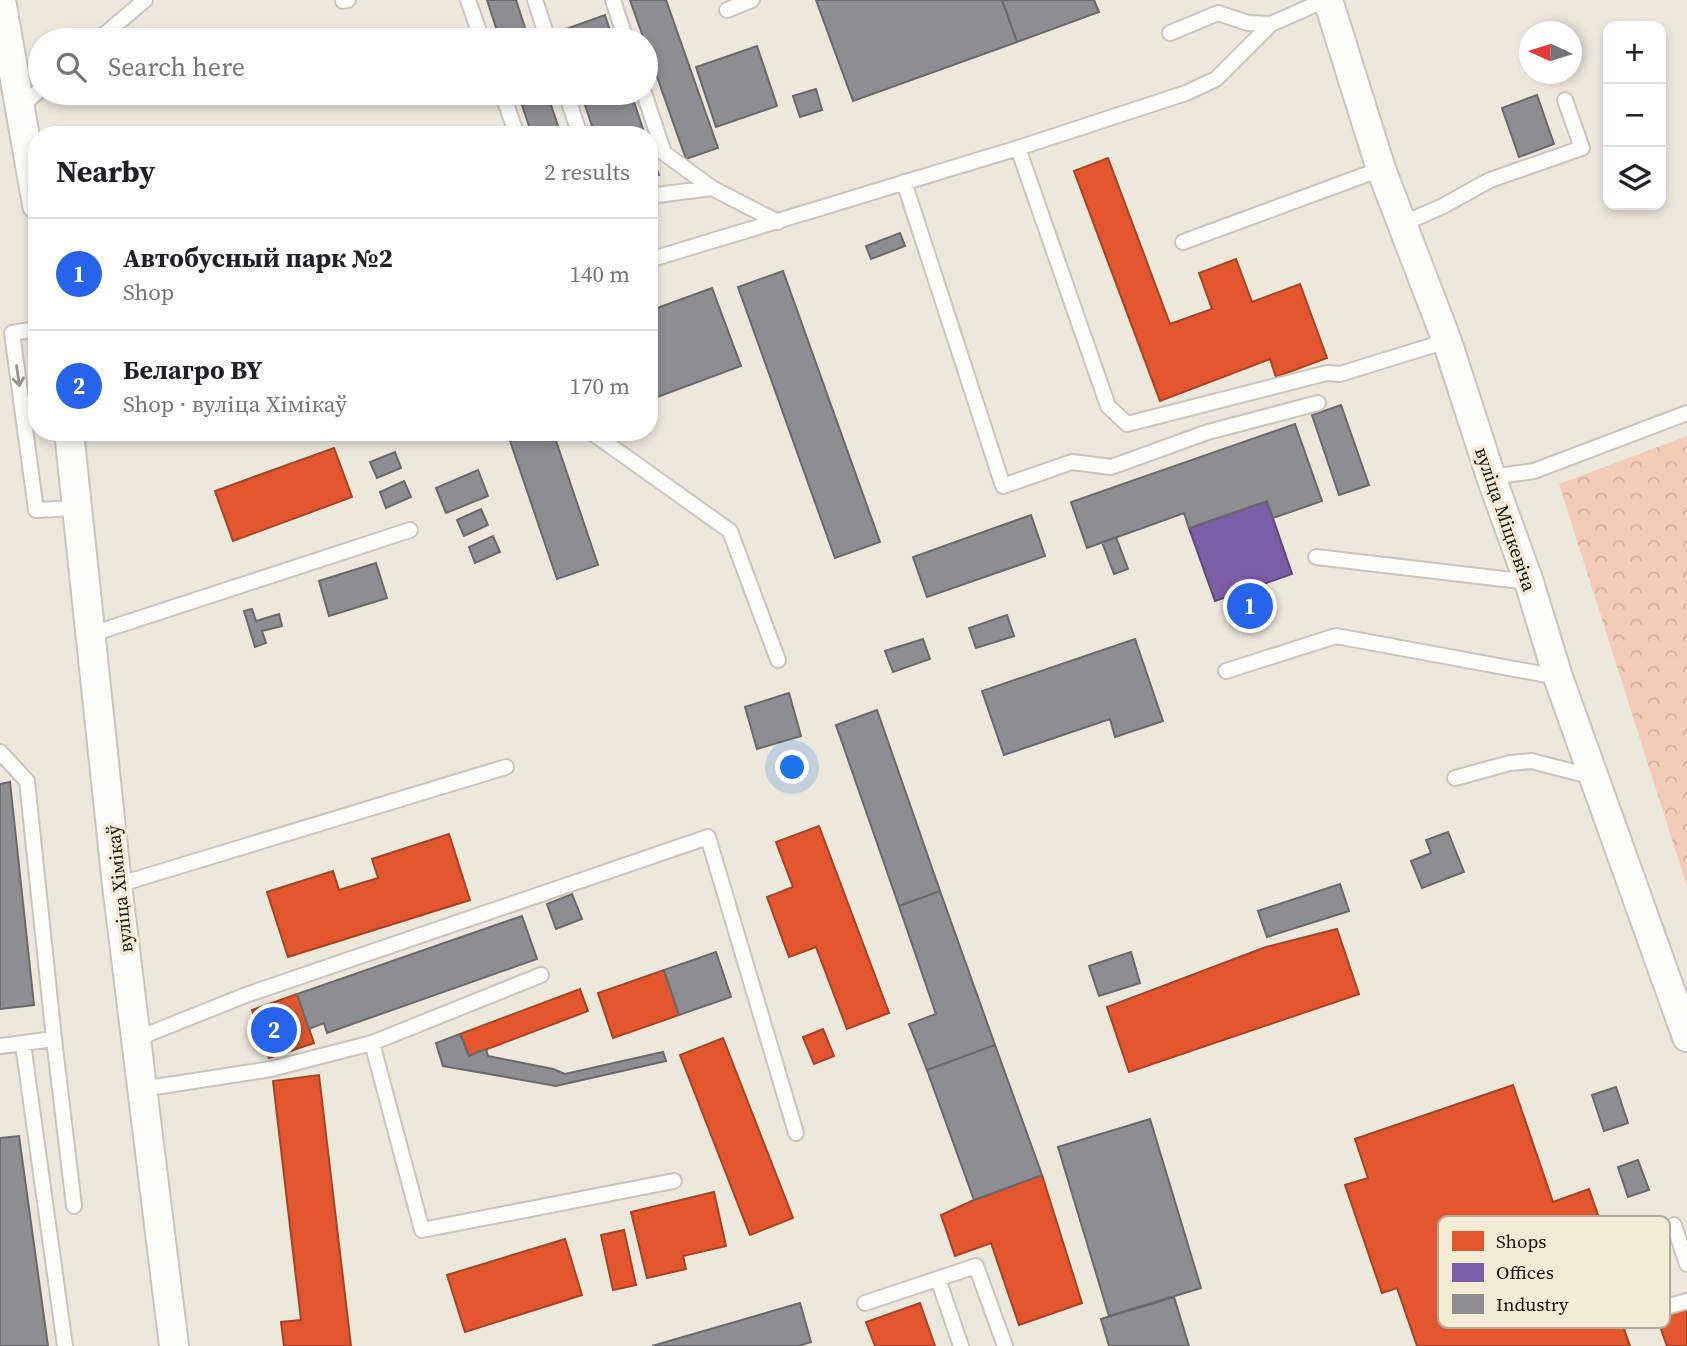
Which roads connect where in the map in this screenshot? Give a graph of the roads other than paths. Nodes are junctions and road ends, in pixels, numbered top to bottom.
1 (1, 0) edge
2 (145, 0) edge
3 (468, 0) edge
4 (535, 0) edge
5 (613, 0) edge
6 (752, 0) edge
7 (1326, 0) edge
8 (727, 10) dead end
9 (1271, 24) junction
10 (112, 28) edge
11 (478, 28) edge
12 (544, 28) edge
13 (622, 28) edge
14 (1170, 33) dead end
15 (28, 88) edge
16 (1565, 100) dead end
17 (31, 105) edge
18 (506, 105) edge
19 (570, 105) edge
20 (648, 105) edge
21 (32, 126) edge
22 (514, 126) edge
23 (577, 126) edge
24 (655, 126) edge
25 (658, 135) edge
26 (1018, 148) junction
27 (1381, 169) junction
28 (904, 182) junction
29 (712, 188) junction
30 (658, 196) edge
31 (778, 222) junction
32 (1402, 224) junction
33 (1183, 242) dead end
34 (658, 257) edge
35 (28, 330) edge
36 (1447, 341) junction
37 (1318, 402) dead end
38 (1687, 413) edge
39 (70, 441) edge
40 (604, 441) edge
41 (1491, 477) junction
42 (77, 508) junction
43 (410, 530) dead end
44 (1317, 557) dead end
45 (1530, 582) junction
46 (92, 634) junction
47 (778, 660) dead end
48 (1226, 671) dead end
49 (1558, 677) junction
50 (0, 752) edge
51 (506, 767) dead end
52 (1595, 777) junction
53 (1455, 778) dead end
54 (117, 885) junction
55 (541, 975) dead end
56 (1687, 1037) edge
57 (54, 1039) junction
58 (136, 1039) junction
59 (372, 1043) junction
60 (23, 1044) junction
61 (0, 1046) edge
62 (142, 1089) junction
63 (796, 1133) dead end
64 (674, 1181) dead end
65 (74, 1206) dead end
66 (1674, 1225) dead end
67 (1687, 1264) edge
68 (938, 1279) junction
69 (1687, 1301) edge
70 (865, 1303) dead end
71 (1670, 1306) edge
72 (65, 1346) edge
73 (174, 1346) edge
74 (961, 1346) edge
75 (1005, 1346) edge

1 - 15 street
2 - 10 lane
3 - 11 lane
4 - 12 lane
5 - 13 lane
6 - 8 lane
7 - 9 lane
7 - 27 street, вуліца Міцкевіча
9 - 14 lane
9 - 26 lane
16 - 32 lane
17 - 21 street
18 - 22 lane
19 - 23 lane
20 - 24 lane
25 - 29 lane
26 - 28 lane
26 - 36 lane
27 - 32 street, вуліца Міцкевіча
27 - 33 lane
28 - 31 lane
28 - 37 lane
29 - 30 lane
29 - 31 lane
31 - 34 lane
32 - 36 street, вуліца Міцкевіча
35 -> 42 lane
36 - 41 street, вуліца Міцкевіча
38 - 41 lane
39 - 42 street, вуліца Хімікаў
40 - 47 lane
41 - 45 street, вуліца Міцкевіча
42 - 46 street, вуліца Хімікаў
43 - 46 lane
44 - 45 lane
45 - 49 street, вуліца Міцкевіча
46 - 54 street, вуліца Хімікаў
48 - 49 lane
49 - 52 street, вуліца Міцкевіча
50 - 57 lane
51 - 54 lane
52 - 53 lane
52 - 56 street, вуліца Міцкевіча
54 - 58 street, вуліца Хімікаў
55 - 59 lane
57 - 60 lane
57 - 65 lane
58 - 62 street, вуліца Хімікаў
58 - 63 lane
59 - 62 lane
59 - 64 lane
60 - 61 lane
60 - 72 lane
62 - 73 street, вуліца Хімікаў
66 - 67 lane
68 - 70 lane
68 - 74 lane
68 - 75 lane
69 - 71 lane

